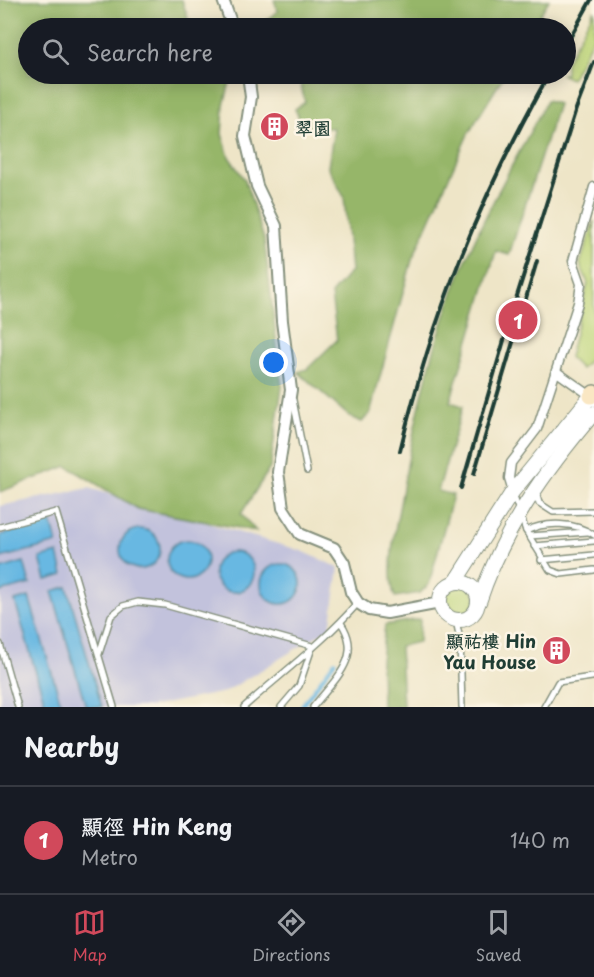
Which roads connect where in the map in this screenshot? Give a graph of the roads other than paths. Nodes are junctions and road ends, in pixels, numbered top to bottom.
1 (223, 0) edge
2 (229, 18) edge
3 (249, 84) edge
4 (594, 187) edge
5 (591, 208) edge
6 (557, 372) junction
7 (290, 386) junction
8 (593, 396) edge
9 (594, 413) edge
10 (307, 471) dead end
11 (536, 487) junction
12 (513, 491) junction
13 (594, 511) edge
14 (519, 514) junction
15 (0, 527) edge
16 (527, 534) junction
17 (592, 534) edge
18 (594, 541) edge
19 (534, 546) junction
20 (594, 555) edge
21 (541, 560) junction
22 (594, 570) edge
23 (455, 582) junction
24 (478, 602) junction
25 (358, 603) junction
26 (440, 603) junction
27 (456, 620) junction
28 (341, 623) junction
29 (0, 645) edge
30 (312, 646) junction
31 (99, 656) junction
32 (592, 677) dead end
33 (18, 707) edge
34 (114, 707) edge
35 (244, 707) edge
36 (281, 707) edge
37 (313, 707) edge
38 (462, 707) edge
39 (543, 707) edge

1 - 2 street
3 - 7 street
4 - 5 street
5 - 6 street
6 - 8 street
6 - 12 street
7 - 10 lane
7 - 25 street
8 - 12 street
9 - 11 street
11 - 13 lane
11 - 14 street
12 - 14 lane
12 - 23 street
14 - 16 lane
14 - 24 street
15 - 31 lane
16 - 17 lane
16 - 17 lane
16 - 19 lane
18 - 19 lane
19 - 21 lane
20 - 21 lane
21 - 22 lane
23 - 24 street
23 - 26 street
24 - 27 street
25 - 26 street
25 - 28 lane
26 - 27 street
27 - 38 lane
28 - 30 lane
28 - 37 lane
29 - 33 lane
30 - 31 lane
30 - 35 lane
30 - 36 lane
31 - 34 lane
32 - 39 lane

